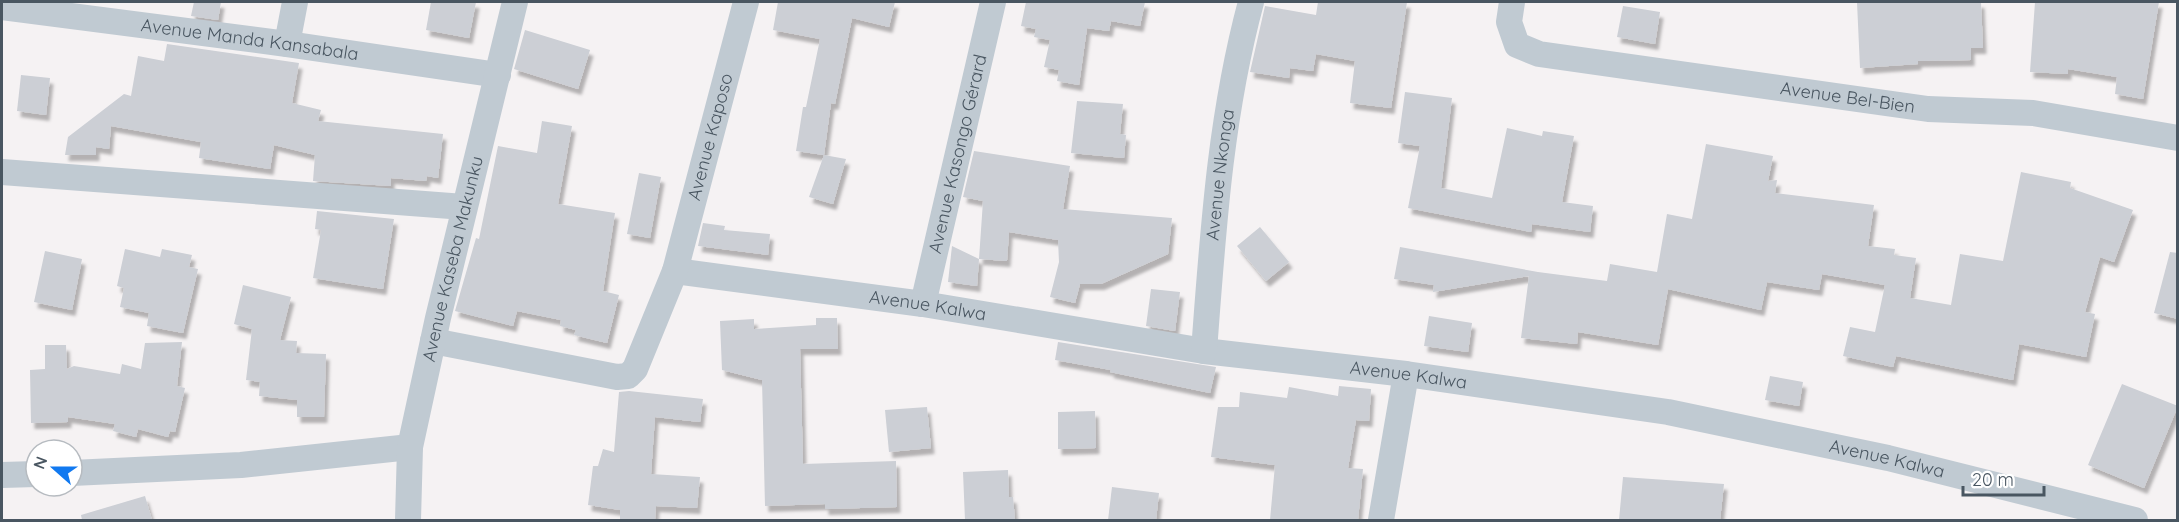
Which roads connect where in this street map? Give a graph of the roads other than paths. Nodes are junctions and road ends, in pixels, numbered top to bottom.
1 (295, 2) edge
2 (515, 2) edge
3 (746, 2) edge
4 (993, 2) edge
5 (1251, 2) edge
6 (1512, 2) edge
7 (2, 7) edge
8 (61, 8) edge
9 (287, 44) junction
10 (498, 75) junction
11 (2178, 138) edge
12 (2, 172) edge
13 (464, 207) junction
14 (675, 271) junction
15 (923, 304) junction
16 (433, 341) junction
17 (1204, 351) junction
18 (1406, 374) junction
19 (410, 447) junction
20 (84, 472) edge
21 (24, 474) edge
22 (2, 475) edge
23 (2077, 513) edge
24 (408, 520) edge
25 (1382, 520) edge
26 (2135, 520) edge

1 - 9 street
2 - 10 street, Avenue Kaseba Makunku
3 - 14 street, Avenue Kaposo
4 - 15 street, Avenue Kasongo Gérard
5 - 17 street, Avenue Nkonga
6 - 11 street, Avenue Bel-Bien
7 - 8 street, Avenue Manda Kansabala
8 - 9 street, Avenue Manda Kansabala
9 - 10 street, Avenue Manda Kansabala
10 - 13 street, Avenue Kaseba Makunku
12 - 13 street
13 - 16 street, Avenue Kaseba Makunku
14 - 15 street, Avenue Kalwa
14 - 16 street, Avenue Kaposo
15 - 17 street, Avenue Kalwa
16 - 19 street, Avenue Kaseba Makunku
17 - 18 street, Avenue Kalwa
18 - 23 street, Avenue Kalwa
18 - 25 street
19 - 20 street
19 - 24 street, Avenue Kaseba Makunku
21 - 22 street
23 - 26 street, Avenue Kalwa

